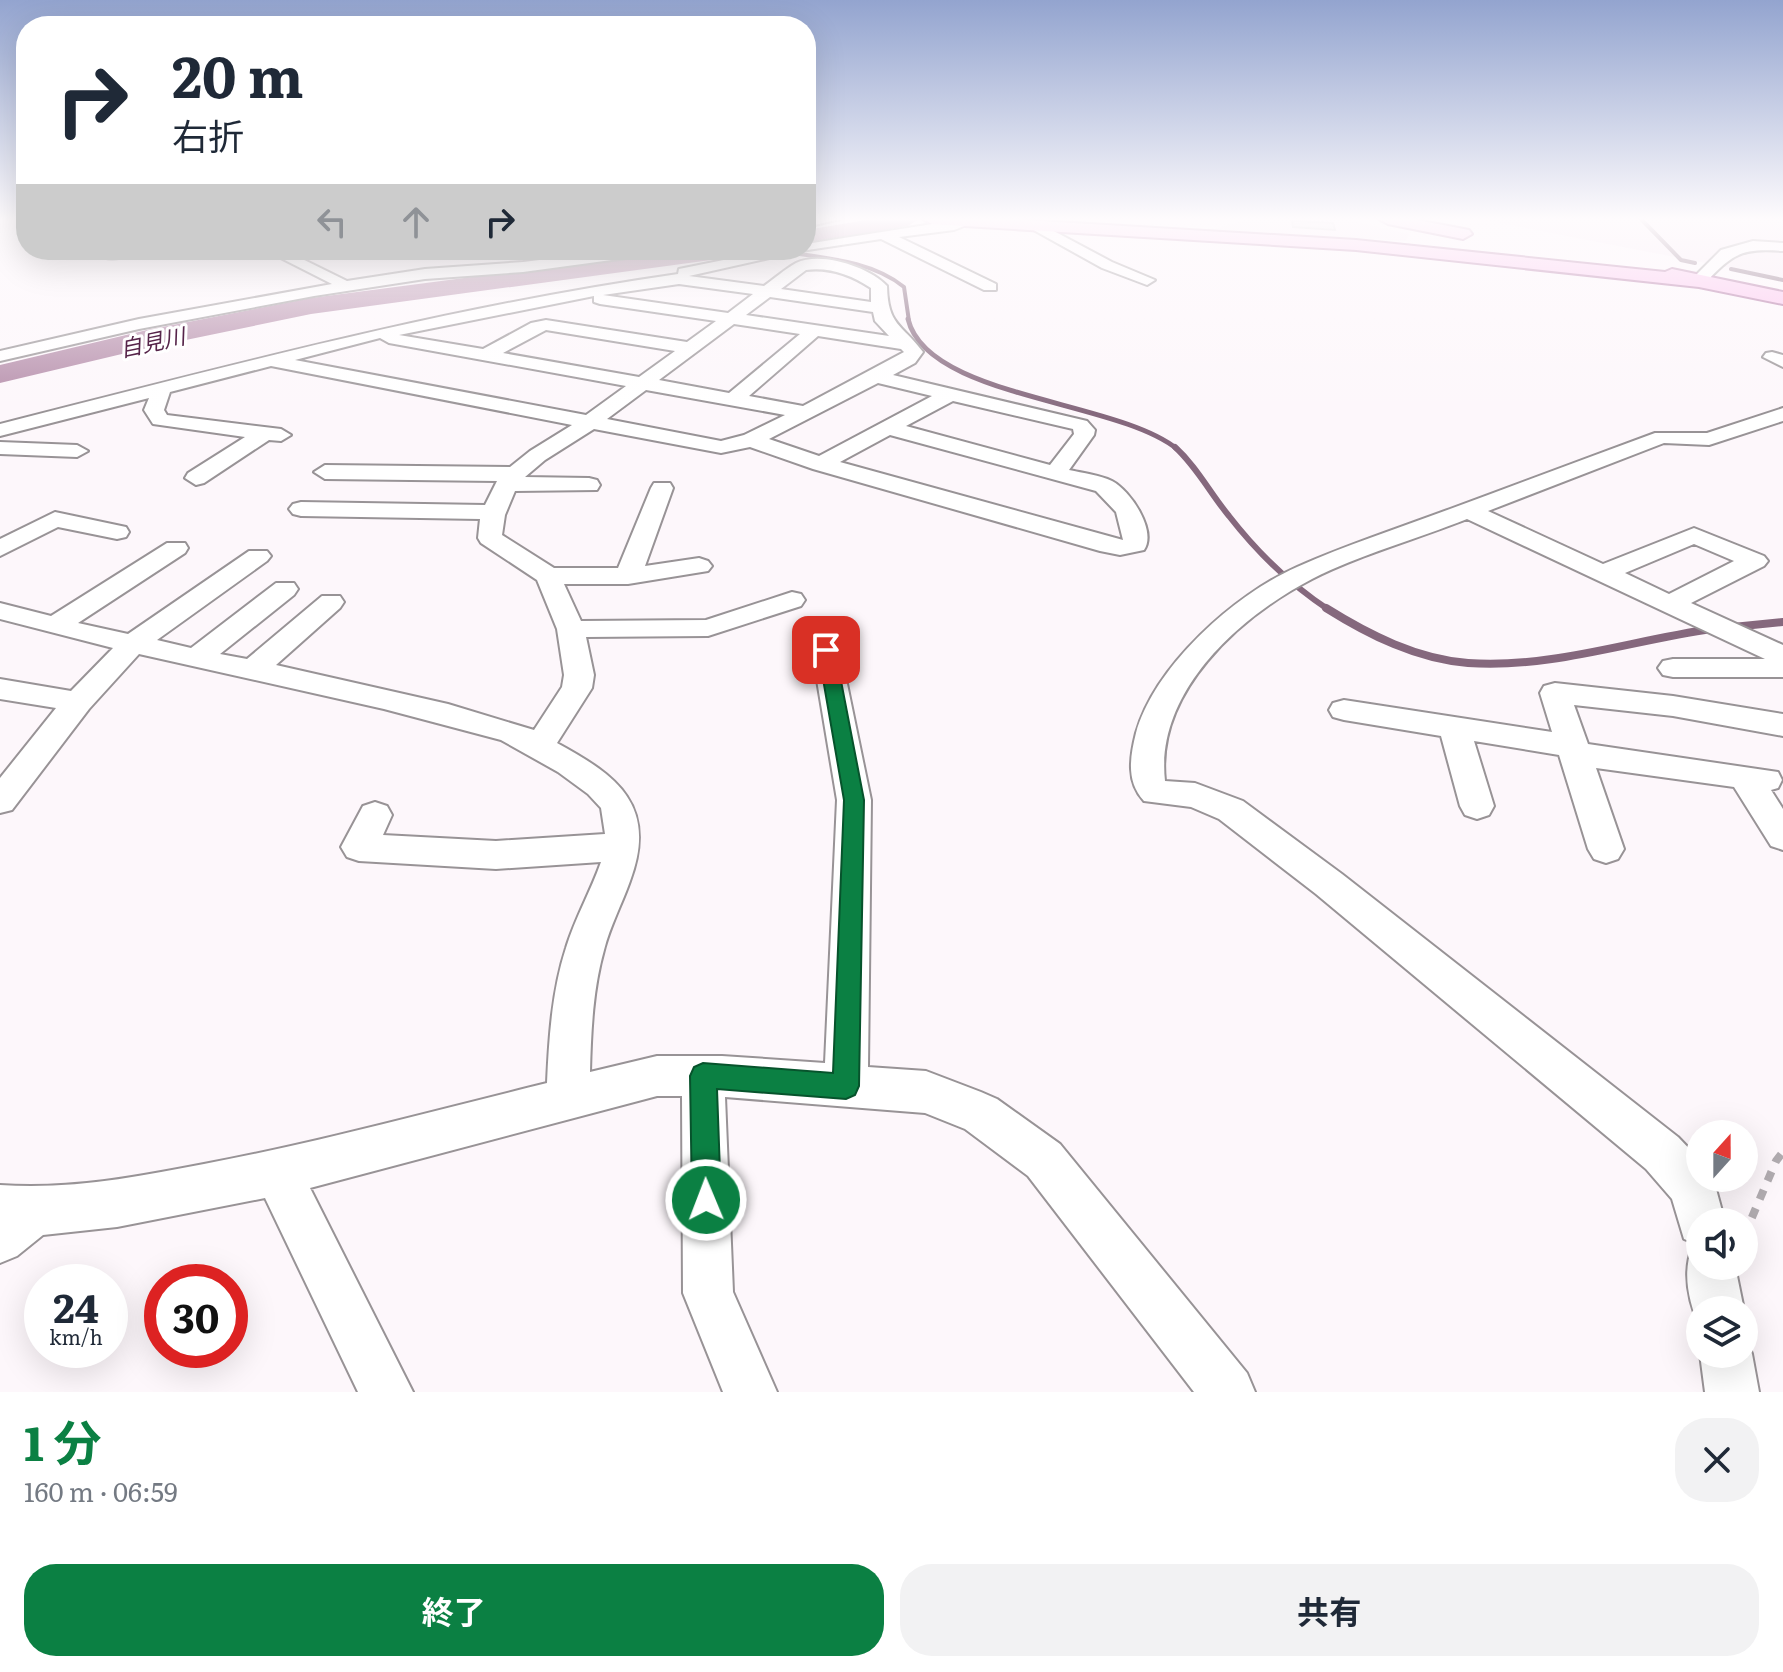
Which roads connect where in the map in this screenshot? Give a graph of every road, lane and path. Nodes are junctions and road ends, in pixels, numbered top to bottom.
1 (360, 284) edge
2 (598, 284) edge
3 (639, 284) edge
4 (708, 284) edge
5 (779, 284) edge
6 (875, 284) edge
7 (984, 284) edge
8 (1725, 284) edge
9 (1742, 284) edge
10 (990, 287) dead end
11 (1783, 290) edge
12 (769, 292) junction
13 (570, 295) junction
14 (1783, 298) edge
15 (880, 308) junction
16 (733, 319) junction
17 (814, 331) junction
18 (371, 335) junction
19 (906, 344) junction
20 (692, 348) junction
21 (486, 355) junction
22 (0, 356) edge
23 (267, 360) junction
24 (214, 373) junction
25 (874, 376) junction
26 (644, 383) junction
27 (92, 386) dead end
28 (162, 388) junction
29 (950, 394) junction
30 (734, 399) junction
31 (804, 412) junction
32 (1783, 414) edge
33 (590, 422) junction
34 (888, 428) junction
35 (0, 430) edge
36 (751, 440) junction
37 (0, 448) edge
38 (77, 451) dead end
39 (378, 453) dead end
40 (821, 464) junction
41 (1057, 471) junction
42 (336, 472) junction
43 (196, 478) dead end
44 (509, 479) junction
45 (589, 485) dead end
46 (662, 488) dead end
47 (1468, 511) junction
48 (494, 512) junction
49 (117, 532) dead end
50 (176, 548) dead end
51 (0, 549) edge
52 (258, 556) dead end
53 (699, 566) dead end
54 (1603, 573) junction
55 (548, 576) junction
56 (628, 576) junction
57 (285, 589) dead end
58 (792, 600) dead end
59 (331, 602) dead end
60 (1669, 604) junction
61 (0, 611) edge
62 (56, 625) junction
63 (571, 629) junction
64 (133, 644) junction
65 (826, 650) dead end
66 (199, 656) junction
67 (1782, 658) edge
68 (255, 668) junction
69 (1673, 668) dead end
70 (0, 689) edge
71 (78, 702) junction
72 (1344, 710) dead end
73 (1783, 725) edge
74 (1454, 727) junction
75 (539, 746) junction
76 (1573, 750) junction
77 (0, 801) edge
78 (1477, 806) dead end
79 (375, 815) dead end
80 (1783, 837) edge
81 (620, 847) junction
82 (1606, 849) dead end
83 (703, 1076) junction
84 (846, 1086) junction
85 (568, 1098) junction
86 (1783, 1152) edge
87 (278, 1174) junction
88 (1698, 1208) edge
89 (1756, 1208) edge
90 (10, 1220) edge
91 (1728, 1368) edge
92 (386, 1392) edge
93 (750, 1392) edge
94 (1228, 1392) edge
95 (1732, 1392) edge

1 - 22 street
2 - 13 street
3 - 13 street
4 - 12 street
5 - 12 street
6 - 15 street
7 - 10 street
8 - 14 main road
9 - 11 main road
12 - 15 street
12 - 16 street
13 - 16 street
13 - 18 street
15 - 19 street
16 - 17 street
16 - 20 street
17 - 19 street
17 - 30 street
18 - 21 street
18 - 23 street
19 - 25 street
20 - 21 street
20 - 26 street
21 - 26 street
23 - 24 street
23 - 33 street
24 - 27 street
24 - 28 street
25 - 29 street
25 - 31 street
26 - 30 street
26 - 33 street
28 - 35 street
28 - 43 street
29 - 34 street
29 - 41 street
30 - 31 street
31 - 36 street
32 - 47 street
33 - 36 street
33 - 44 street
34 - 40 street
34 - 41 street
36 - 40 street
37 - 38 street
39 - 42 street
40 - 41 street
42 - 44 street
42 - 48 street
44 - 45 street
44 - 48 street
46 - 56 street
47 - 54 street
47 - 88 street
48 - 55 street
49 - 51 street
50 - 62 street
52 - 64 street
53 - 56 street
54 - 60 street
54 - 60 street
55 - 56 street
55 - 63 street
57 - 66 street
58 - 63 street
59 - 68 street
60 - 67 street
61 - 62 street
62 - 64 street
63 - 75 street
64 - 66 street
64 - 71 street
65 - 84 street
66 - 68 street
67 - 69 street
68 - 75 street
70 - 71 street
71 - 77 street
72 - 74 street
73 - 76 street
74 - 76 street
74 - 78 street
75 - 81 street
76 - 80 street
76 - 82 street
79 - 81 street
81 - 85 street
83 - 84 street
83 - 85 street
83 - 93 street
84 - 94 street
85 - 87 street
86 - 89 path
87 - 90 street
87 - 92 street
91 - 95 street

